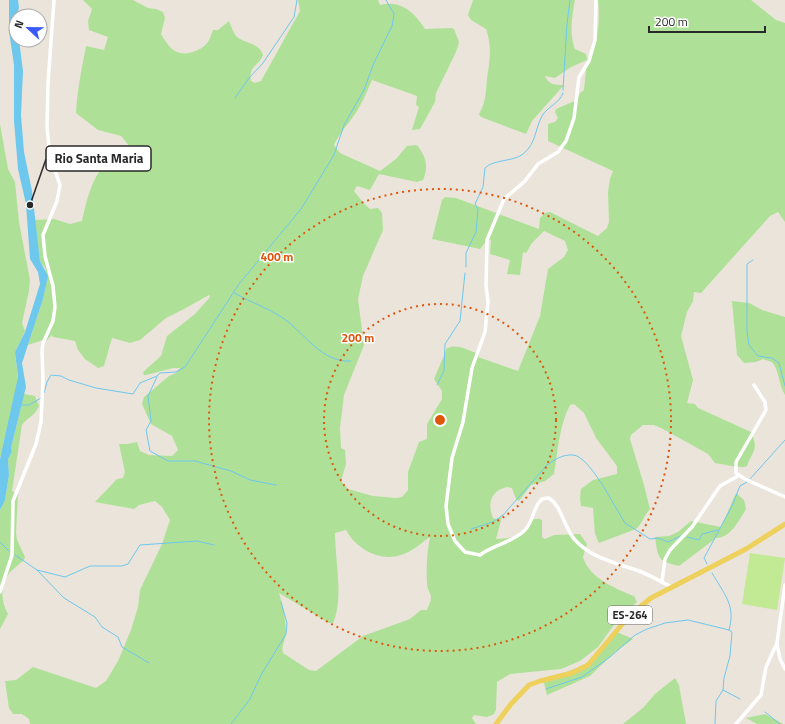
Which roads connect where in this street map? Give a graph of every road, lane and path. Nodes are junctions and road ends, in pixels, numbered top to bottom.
1 (54, 0) edge
2 (596, 0) edge
3 (754, 385) dead end
4 (738, 476) junction
5 (785, 497) edge
6 (785, 524) edge
7 (662, 582) junction
8 (785, 585) edge
9 (672, 587) junction
10 (0, 592) edge
11 (777, 643) junction
12 (785, 667) edge
13 (496, 724) edge
14 (736, 724) edge

1 - 10 street
2 - 7 street
3 - 4 street
4 - 5 street
4 - 7 street
6 - 9 main road, ES-264
7 - 9 street
8 - 11 street
9 - 13 main road, ES-264
11 - 12 street
11 - 14 street

